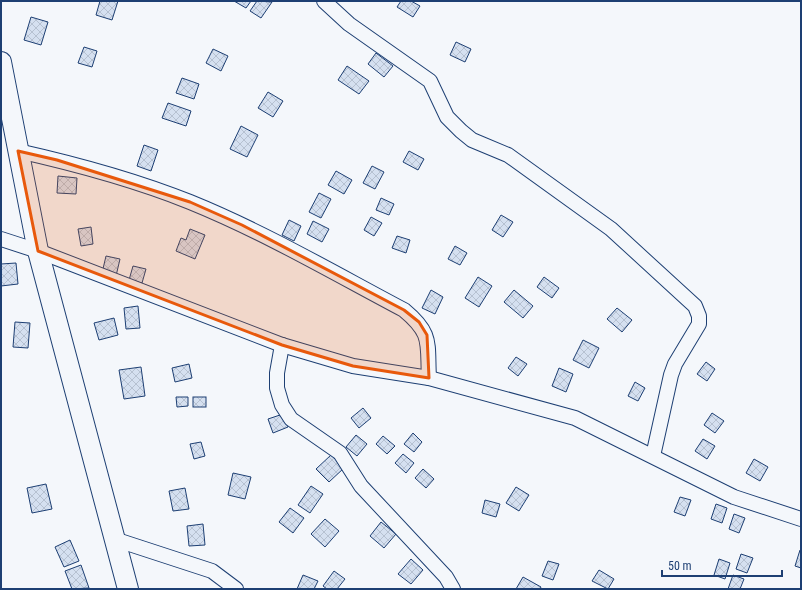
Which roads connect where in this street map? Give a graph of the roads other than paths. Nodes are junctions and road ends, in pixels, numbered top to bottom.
1 (324, 1) edge
2 (1, 62) edge
3 (18, 152) junction
4 (1, 239) edge
5 (38, 251) junction
6 (282, 345) junction
7 (429, 378) junction
8 (653, 456) junction
9 (801, 519) edge
10 (114, 539) junction
11 (128, 589) edge
12 (236, 589) edge
13 (453, 589) edge

1 - 8 street
2 - 3 street
3 - 5 street
3 - 7 street
4 - 5 street
5 - 6 street
5 - 10 street
6 - 7 street
6 - 13 street
7 - 8 street
8 - 9 street
10 - 11 street
10 - 12 street

